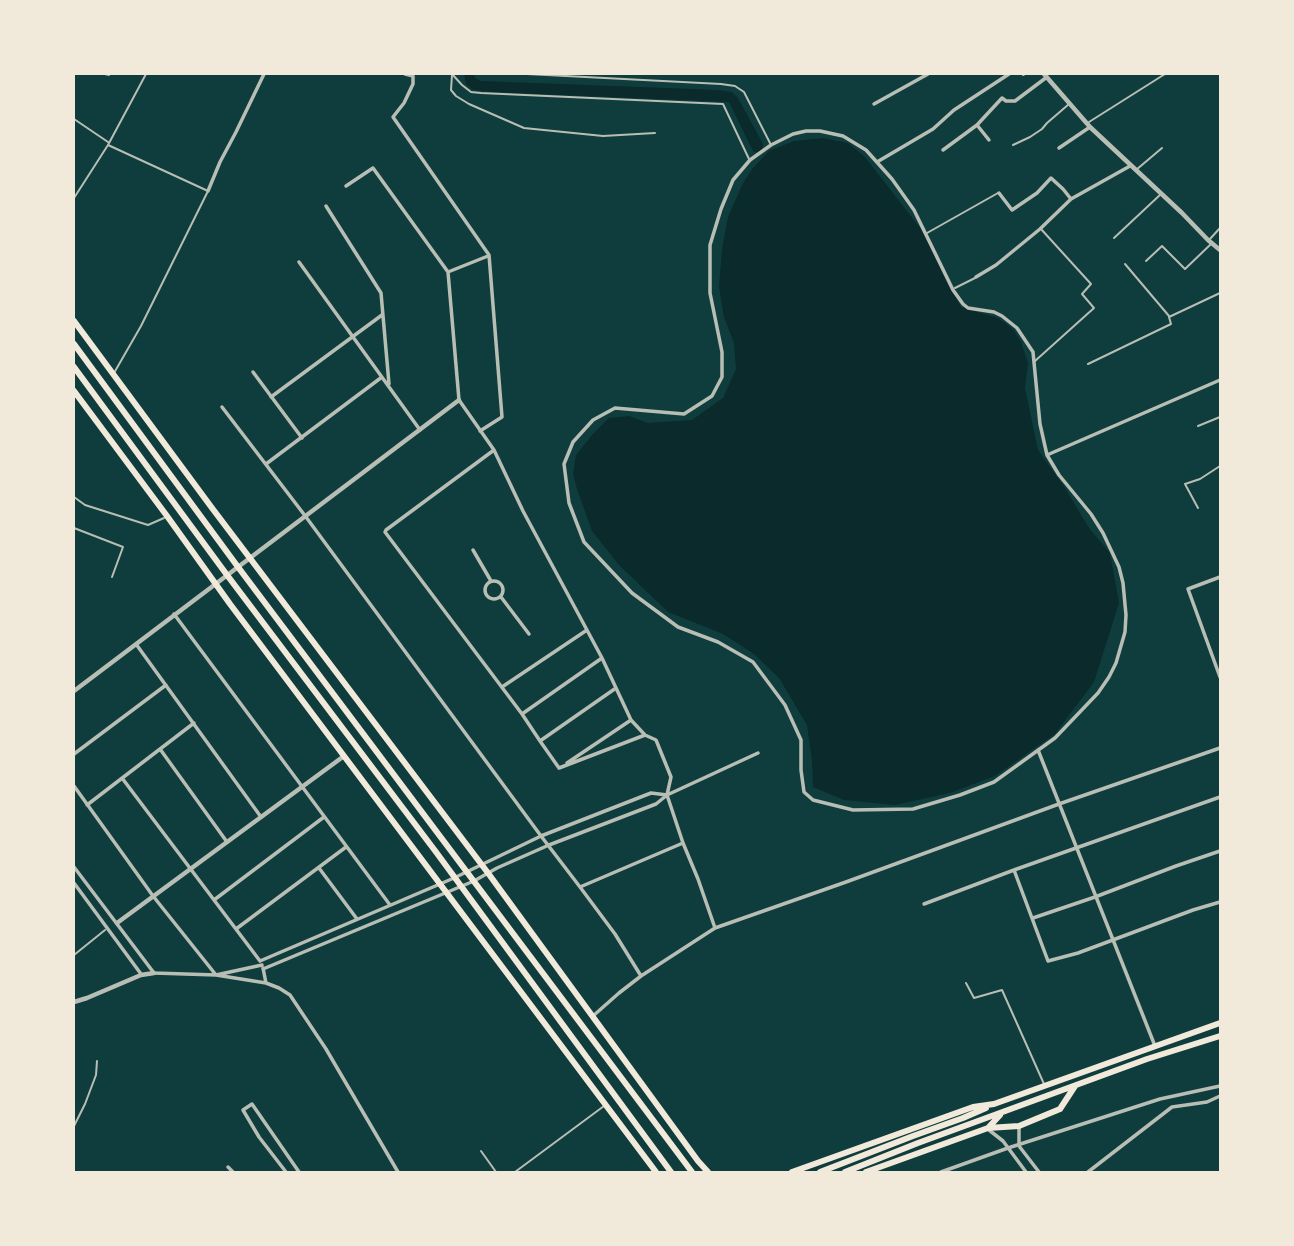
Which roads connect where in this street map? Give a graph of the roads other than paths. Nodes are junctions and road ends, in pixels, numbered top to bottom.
1 (146, 74) edge
2 (264, 74) edge
3 (405, 74) edge
4 (452, 74) edge
5 (527, 74) edge
6 (928, 74) edge
7 (1009, 74) edge
8 (1165, 74) edge
9 (413, 75) edge
10 (1048, 75) edge
11 (874, 104) dead end
12 (1070, 104) junction
13 (74, 119) edge
14 (977, 125) junction
15 (1088, 125) junction
16 (655, 133) dead end
17 (989, 140) dead end
18 (109, 144) junction
19 (771, 145) junction
20 (1013, 145) dead end
21 (1059, 148) dead end
22 (1162, 148) dead end
23 (943, 150) dead end
24 (750, 160) junction
25 (877, 162) junction
26 (1130, 166) junction
27 (1135, 170) junction
28 (346, 186) dead end
29 (208, 191) junction
30 (999, 193) joint
31 (1161, 194) junction
32 (74, 198) edge
33 (1071, 199) junction
34 (326, 206) dead end
35 (1220, 228) edge
36 (1040, 229) junction
37 (926, 234) junction
38 (1114, 238) dead end
39 (1210, 242) junction
40 (1220, 250) edge
41 (489, 255) junction
42 (1146, 261) dead end
43 (299, 262) dead end
44 (1125, 264) dead end
45 (448, 272) junction
46 (976, 277) joint
47 (953, 290) junction
48 (1220, 293) edge
49 (383, 315) junction
50 (1169, 317) junction
51 (74, 321) edge
52 (354, 336) junction
53 (74, 344) edge
54 (1035, 361) junction
55 (1088, 364) dead end
56 (74, 367) edge
57 (253, 372) dead end
58 (113, 374) junction
59 (382, 377) junction
60 (1220, 380) edge
61 (389, 386) junction
62 (74, 391) edge
63 (271, 397) junction
64 (459, 400) junction
65 (222, 407) dead end
66 (1220, 417) edge
67 (1198, 426) dead end
68 (420, 430) junction
69 (480, 431) junction
70 (302, 438) junction
71 (494, 450) junction
72 (1047, 455) junction
73 (266, 464) junction
74 (1220, 466) edge
75 (74, 497) edge
76 (1198, 508) dead end
77 (167, 516) junction
78 (306, 517) junction
79 (74, 528) edge
80 (473, 550) dead end
81 (250, 558) junction
82 (238, 567) junction
83 (227, 575) junction
84 (112, 577) dead end
85 (1220, 577) edge
86 (491, 581) junction
87 (216, 584) junction
88 (501, 597) junction
89 (174, 614) junction
90 (587, 630) junction
91 (529, 634) dead end
92 (135, 643) junction
93 (602, 658) junction
94 (1220, 677) edge
95 (166, 685) junction
96 (502, 687) junction
97 (616, 688) junction
98 (74, 691) edge
99 (522, 714) junction
100 (631, 720) junction
101 (194, 723) junction
102 (645, 735) junction
103 (540, 741) junction
104 (1220, 748) edge
105 (160, 749) junction
106 (1038, 750) junction
107 (758, 753) dead end
108 (74, 754) edge
109 (344, 756) junction
110 (559, 768) junction
111 (122, 778) junction
112 (74, 786) edge
113 (302, 787) junction
114 (667, 796) junction
115 (1220, 797) edge
116 (1059, 804) junction
117 (88, 805) junction
118 (261, 817) junction
119 (324, 817) junction
120 (541, 836) junction
121 (227, 842) junction
122 (683, 843) junction
123 (549, 845) junction
124 (346, 847) junction
125 (1076, 847) junction
126 (1220, 851) edge
127 (481, 865) junction
128 (74, 867) edge
129 (319, 867) junction
130 (190, 869) junction
131 (1014, 870) junction
132 (467, 872) junction
133 (488, 873) junction
134 (454, 878) junction
135 (474, 881) junction
136 (74, 883) edge
137 (440, 884) junction
138 (460, 886) junction
139 (580, 887) junction
140 (446, 892) junction
141 (153, 896) junction
142 (1096, 897) junction
143 (214, 900) junction
144 (1220, 902) edge
145 (924, 904) dead end
146 (390, 905) junction
147 (363, 916) junction
148 (1033, 918) junction
149 (357, 919) junction
150 (117, 923) junction
151 (369, 925) junction
152 (107, 928) junction
153 (715, 928) junction
154 (236, 929) junction
155 (1113, 941) junction
156 (74, 956) edge
157 (262, 965) junction
158 (154, 973) junction
159 (141, 975) junction
160 (216, 975) junction
161 (642, 976) junction
162 (266, 983) junction
163 (966, 983) dead end
164 (74, 1002) edge
165 (593, 1016) junction
166 (1220, 1023) edge
167 (1220, 1036) edge
168 (1155, 1046) junction
169 (97, 1061) dead end
170 (1044, 1085) junction
171 (1075, 1085) junction
172 (1220, 1086) edge
173 (1220, 1096) edge
174 (616, 1097) junction
175 (994, 1104) junction
176 (606, 1105) junction
177 (1001, 1114) junction
178 (74, 1126) edge
179 (1019, 1126) junction
180 (988, 1128) junction
181 (1019, 1146) junction
182 (1008, 1148) junction
183 (481, 1151) dead end
184 (684, 1163) junction
185 (228, 1167) dead end
186 (799, 1171) edge
187 (233, 1172) edge
188 (286, 1172) edge
189 (299, 1172) edge
190 (398, 1172) edge
191 (496, 1172) edge
192 (515, 1172) edge
193 (656, 1172) edge
194 (671, 1172) edge
195 (682, 1172) edge
196 (692, 1172) edge
197 (708, 1172) edge
198 (792, 1172) edge
199 (820, 1172) edge
200 (845, 1172) edge
201 (866, 1172) edge
202 (941, 1172) edge
203 (1026, 1172) edge
204 (1039, 1172) edge
205 (1088, 1172) edge

1 - 18 lane
2 - 29 street
3 - 9 street
4 - 16 lane
4 - 24 lane
5 - 19 lane
6 - 11 street
7 - 25 street
8 - 15 lane
9 - 41 street
10 - 12 street
10 - 14 street
12 - 15 street
12 - 20 lane
13 - 18 lane
14 - 17 street
14 - 23 street
15 - 21 street
15 - 26 street
18 - 29 lane
18 - 32 lane
19 - 24 street
19 - 25 street
22 - 27 lane
24 - 106 street
25 - 37 street
26 - 27 street
26 - 33 street
27 - 31 street
28 - 45 street
29 - 58 lane
30 - 33 street
30 - 37 lane
31 - 38 lane
31 - 39 street
33 - 36 street
34 - 49 street
35 - 39 lane
36 - 46 street
36 - 54 lane
37 - 47 street
39 - 40 street
39 - 42 lane
41 - 45 street
41 - 69 street
43 - 52 street
44 - 50 lane
45 - 64 street
46 - 47 lane
47 - 54 street
48 - 50 lane
49 - 52 street
49 - 61 street
50 - 55 lane
51 - 58 main road
52 - 59 street
52 - 63 street
53 - 82 main road
54 - 72 street
56 - 83 main road
57 - 63 street
58 - 81 main road
59 - 61 street
59 - 70 street
60 - 72 street
61 - 68 street
62 - 77 main road
63 - 70 street
64 - 68 street
64 - 69 street
65 - 73 street
66 - 67 lane
68 - 78 street
69 - 71 street
70 - 73 street
71 - 90 street
71 - 96 street
72 - 106 street
73 - 78 street
74 - 76 lane
75 - 77 lane
77 - 87 main road
78 - 81 street
78 - 120 street
79 - 84 lane
80 - 86 street
81 - 82 street
81 - 127 main road
82 - 83 street
82 - 132 main road
83 - 87 street
83 - 134 main road
85 - 94 street
86 - 88 street
86 - 88 street
87 - 89 street
87 - 109 main road
88 - 91 street
89 - 92 street
89 - 113 street
90 - 93 street
90 - 96 street
92 - 95 street
92 - 98 street
93 - 97 street
93 - 99 street
95 - 101 street
95 - 108 street
96 - 99 street
97 - 100 street
97 - 103 street
99 - 103 street
100 - 102 street
100 - 110 street
101 - 105 street
101 - 118 street
102 - 110 street
102 - 114 street
103 - 110 street
104 - 116 street
105 - 111 street
105 - 121 street
106 - 116 street
107 - 114 street
109 - 113 street
109 - 137 main road
111 - 117 street
111 - 130 street
112 - 117 street
113 - 118 street
113 - 119 street
114 - 120 street
114 - 122 street
114 - 123 street
115 - 125 street
116 - 125 street
116 - 153 street
117 - 141 street
118 - 121 street
119 - 124 street
119 - 143 street
120 - 123 street
120 - 127 street
121 - 130 street
122 - 139 street
122 - 153 street
123 - 133 street
123 - 139 street
124 - 129 street
124 - 146 street
125 - 131 street
125 - 142 street
126 - 142 street
127 - 132 street
127 - 133 main road
128 - 150 street
129 - 149 street
129 - 154 street
130 - 141 street
130 - 143 street
131 - 145 street
131 - 148 street
132 - 134 street
132 - 135 main road
133 - 135 street
133 - 165 main road
134 - 137 street
134 - 138 main road
135 - 138 street
135 - 184 main road
136 - 152 street
137 - 140 main road
137 - 146 street
138 - 140 street
138 - 174 main road
139 - 161 street
140 - 151 street
140 - 176 main road
141 - 150 street
141 - 160 street
142 - 148 street
142 - 155 street
143 - 154 street
144 - 155 street
146 - 147 street
147 - 149 street
147 - 151 street
148 - 155 street
149 - 157 street
150 - 158 street
151 - 157 street
152 - 156 lane
152 - 159 street
153 - 161 street
154 - 157 street
155 - 168 street
157 - 160 street
157 - 162 street
158 - 159 street
158 - 160 street
159 - 164 street
160 - 162 street
161 - 165 street
162 - 190 street
163 - 170 lane
165 - 197 main road
166 - 168 main road
167 - 171 main road
168 - 170 main road
169 - 178 lane
170 - 175 main road
171 - 177 main road
171 - 179 main road
172 - 181 street
173 - 205 street
174 - 176 main road
174 - 194 main road
175 - 186 main road
175 - 199 main road
176 - 192 lane
176 - 193 main road
177 - 180 main road
177 - 200 main road
179 - 180 main road
179 - 181 street
180 - 182 street
180 - 201 main road
181 - 182 street
181 - 204 street
182 - 202 street
182 - 203 street
183 - 191 lane
184 - 195 main road
184 - 196 main road
185 - 187 street
186 - 198 main road
188 - 189 street

